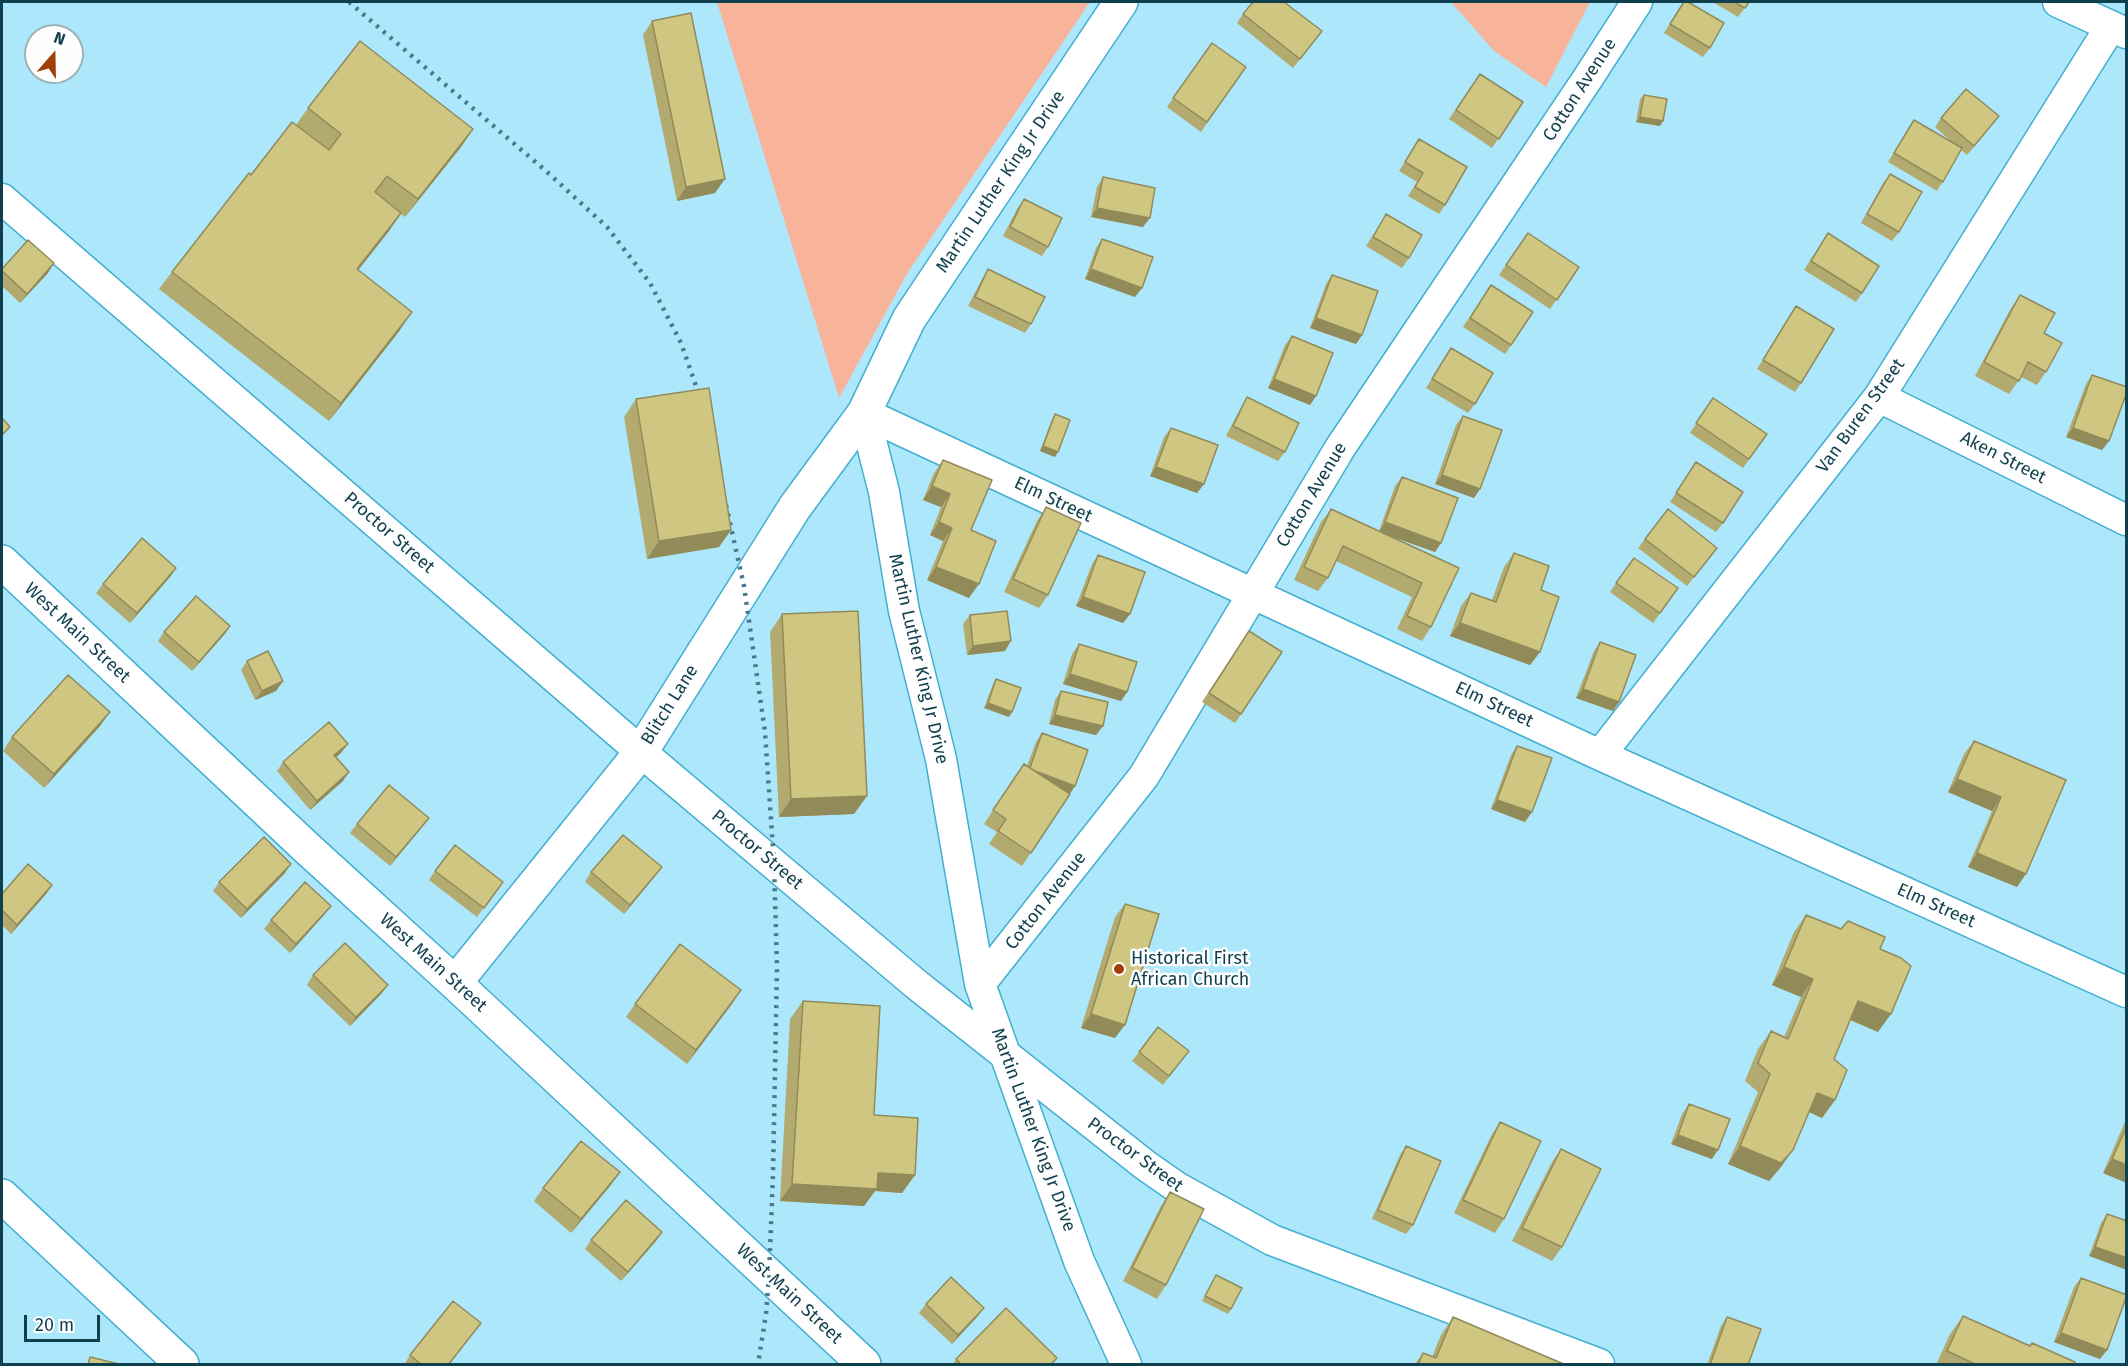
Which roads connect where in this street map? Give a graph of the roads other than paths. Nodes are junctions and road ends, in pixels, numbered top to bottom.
1 (1121, 2) edge
2 (1637, 2) edge
3 (2058, 2) edge
4 (2119, 29) edge
5 (2, 199) edge
6 (1879, 398) junction
7 (864, 413) junction
8 (2127, 520) edge
9 (2, 562) edge
10 (1252, 593) junction
11 (641, 752) junction
12 (1600, 755) junction
13 (455, 983) junction
14 (980, 984) junction
15 (2127, 992) edge
16 (1005, 1056) junction
17 (2, 1196) edge
18 (182, 1365) edge
19 (864, 1365) edge
20 (1126, 1365) edge
21 (1599, 1365) edge

1 - 7 street, Martin Luther King Jr Drive
2 - 10 street, Cotton Avenue
3 - 4 street
4 - 6 street, Van Buren Street
5 - 11 street, Proctor Street
6 - 8 street, Aken Street
6 - 12 street, Van Buren Street
7 - 10 street, Elm Street
7 - 11 street, Blitch Lane
7 - 14 street, Martin Luther King Jr Drive
9 - 13 street, West Main Street
10 - 12 street, Elm Street
10 - 14 street, Cotton Avenue
11 - 13 street, Blitch Lane
11 - 16 street, Proctor Street
12 - 15 street, Elm Street
13 - 19 street, West Main Street
14 - 16 street, Martin Luther King Jr Drive
16 - 20 street, Martin Luther King Jr Drive
16 - 21 street, Proctor Street
17 - 18 street

